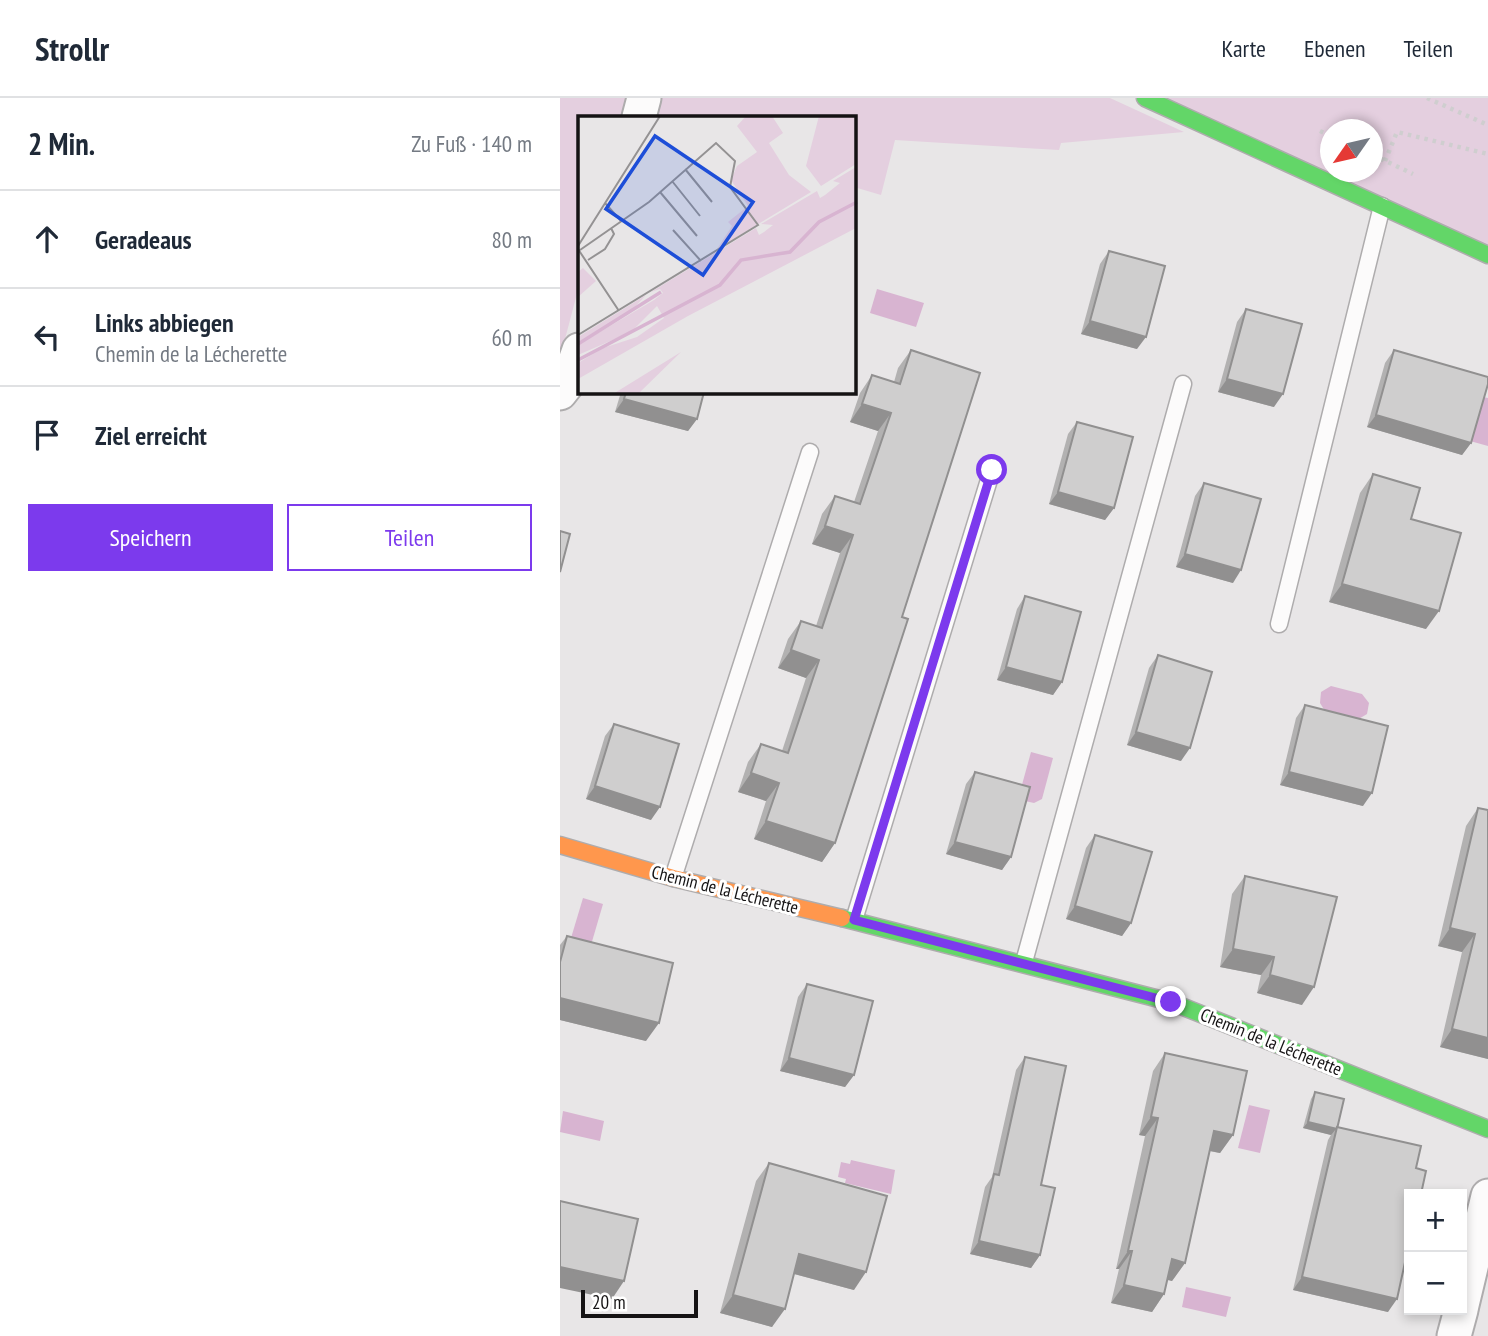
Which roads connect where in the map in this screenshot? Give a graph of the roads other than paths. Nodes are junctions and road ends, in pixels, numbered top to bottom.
1 (644, 98) edge
2 (1145, 98) edge
3 (639, 116) edge
4 (1382, 206) junction
5 (1488, 255) edge
6 (578, 353) edge
7 (1183, 384) dead end
8 (560, 393) edge
9 (810, 452) dead end
10 (992, 470) dead end
11 (1279, 624) dead end
12 (560, 845) edge
13 (673, 878) junction
14 (854, 920) junction
15 (1024, 964) junction
16 (1488, 1129) edge
17 (1488, 1196) edge
18 (1467, 1282) edge
19 (1459, 1315) edge
20 (1454, 1336) edge

1 - 3 street
2 - 4 street
4 - 5 street
4 - 11 lane
6 - 8 street
7 - 15 lane
9 - 13 lane
10 - 14 lane
12 - 13 street, Chemin de la Lécherette
13 - 14 street, Chemin de la Lécherette
14 - 15 street, Chemin de la Lécherette
15 - 16 street, Chemin de la Lécherette
17 - 18 street
19 - 20 street

